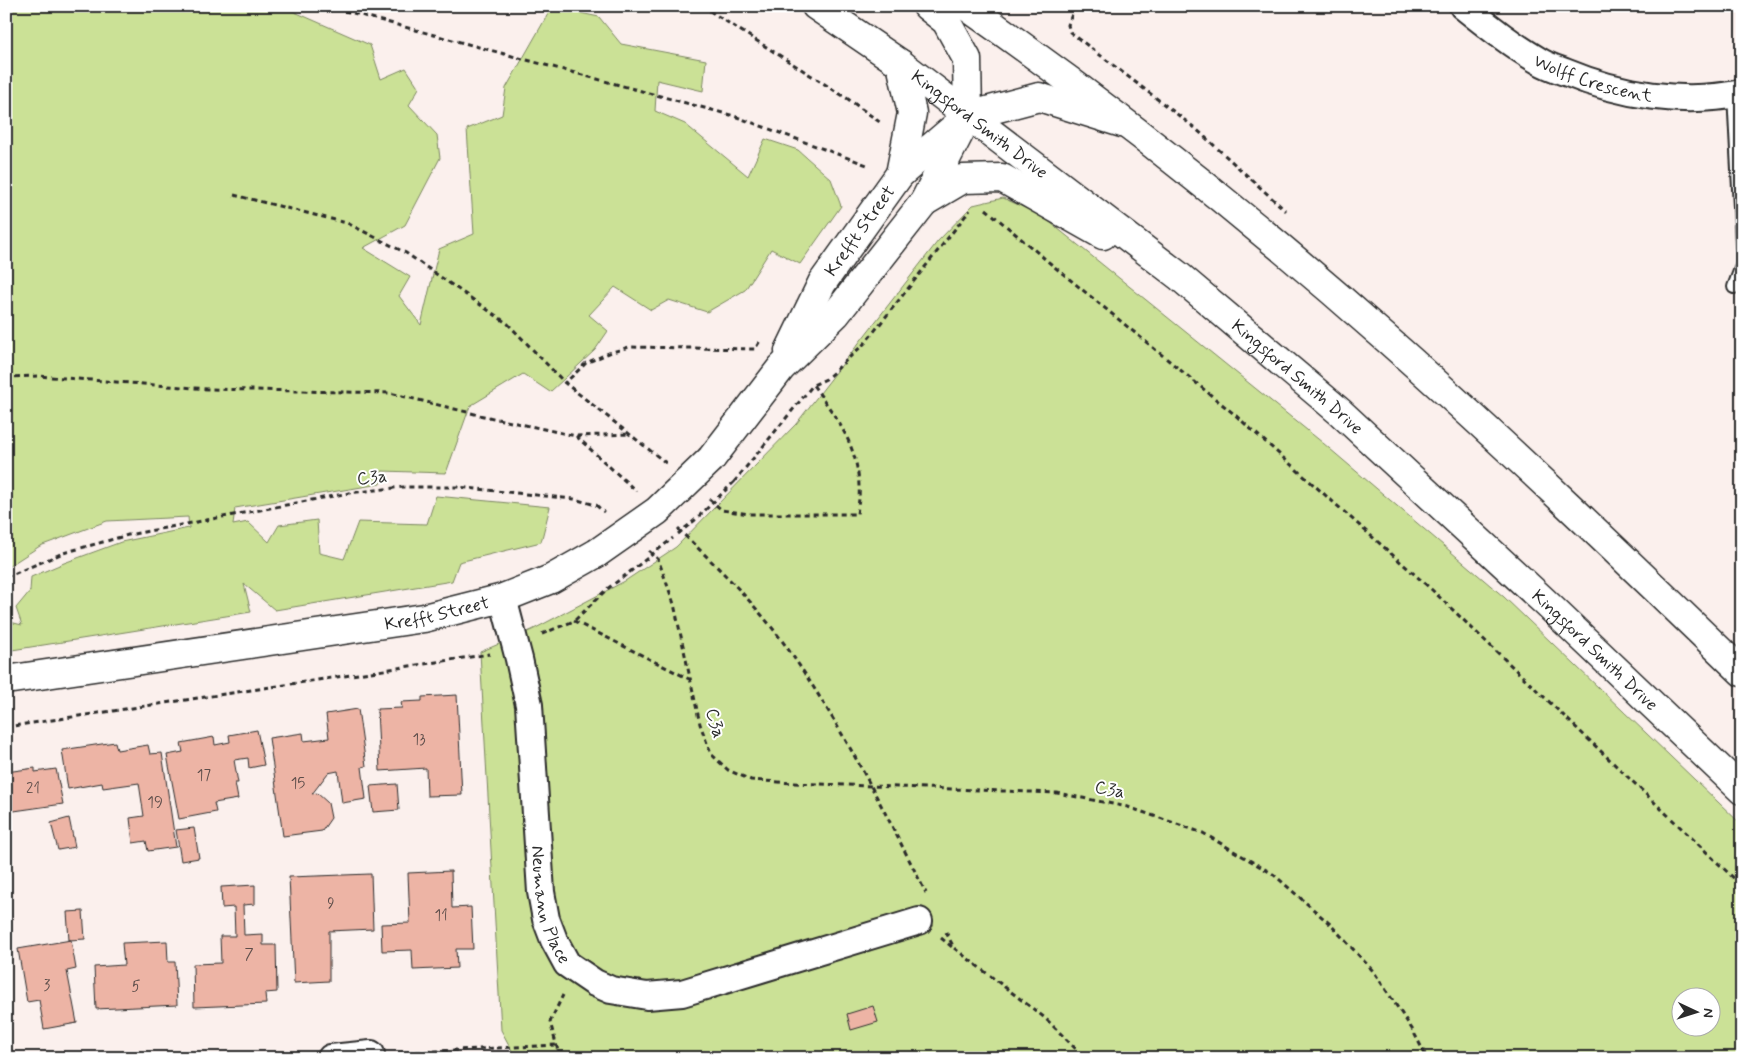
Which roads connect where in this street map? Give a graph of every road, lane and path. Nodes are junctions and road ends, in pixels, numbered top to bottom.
1 (327, 6) edge
2 (702, 6) edge
3 (816, 6) edge
4 (927, 6) edge
5 (966, 6) edge
6 (1076, 6) edge
7 (1463, 6) edge
8 (901, 64) junction
9 (1738, 93) edge
10 (968, 116) junction
11 (1128, 125) junction
12 (905, 146) junction
13 (900, 174) junction
14 (963, 179) junction
15 (234, 195) dead end
16 (978, 201) junction
17 (924, 202) junction
18 (1289, 214) dead end
19 (1742, 246) edge
20 (1742, 266) edge
21 (1180, 276) junction
22 (1734, 287) dead end
23 (781, 368) junction
24 (6, 377) edge
25 (566, 383) dead end
26 (630, 434) dead end
27 (576, 436) junction
28 (734, 482) dead end
29 (639, 494) dead end
30 (610, 517) dead end
31 (674, 526) dead end
32 (644, 547) dead end
33 (6, 577) edge
34 (622, 578) dead end
35 (503, 598) junction
36 (487, 655) dead end
37 (1742, 672) edge
38 (6, 680) edge
39 (691, 680) junction
40 (6, 727) edge
41 (872, 786) junction
42 (1742, 790) edge
43 (1742, 886) edge
44 (928, 897) dead end
45 (919, 921) dead end
46 (945, 931) dead end
47 (575, 970) junction
48 (557, 1045) junction
49 (372, 1054) joint
50 (330, 1058) edge
51 (560, 1058) edge
52 (1085, 1058) edge
53 (1427, 1058) edge

1 - 13 path
2 - 12 path
3 - 8 main road, Kingsford Smith Drive
4 - 10 main road, Krefft Street
5 - 11 main road
6 - 18 path
7 - 9 street, Wolff Crescent
8 - 10 main road, Kingsford Smith Drive
8 - 12 main road
9 - 19 lane
10 - 11 main road, Krefft Street
10 - 13 main road, Krefft Street
10 - 17 main road, Krefft Street
10 - 21 main road, Kingsford Smith Drive
11 - 37 main road
12 - 13 main road
13 - 23 main road, Krefft Street
14 - 16 path
14 - 17 main road
14 - 21 main road
15 - 25 path
16 - 28 path
16 - 43 path
17 - 23 main road, Krefft Street
20 - 22 lane
21 - 42 main road, Kingsford Smith Drive
23 - 35 main road, Krefft Street, bridge
24 - 27 path
26 - 27 path
27 - 29 path
30 - 33 path, C3a
31 - 41 path
32 - 39 path, C3a
34 - 39 path
35 - 38 main road, Krefft Street
35 - 47 street, Neumann Place
36 - 40 path
39 - 41 path, C3a
41 - 44 path
41 - 53 path, C3a
45 - 47 street, Neumann Place
46 - 52 path
47 - 48 path
48 - 49 path
48 - 51 path
49 - 50 street

